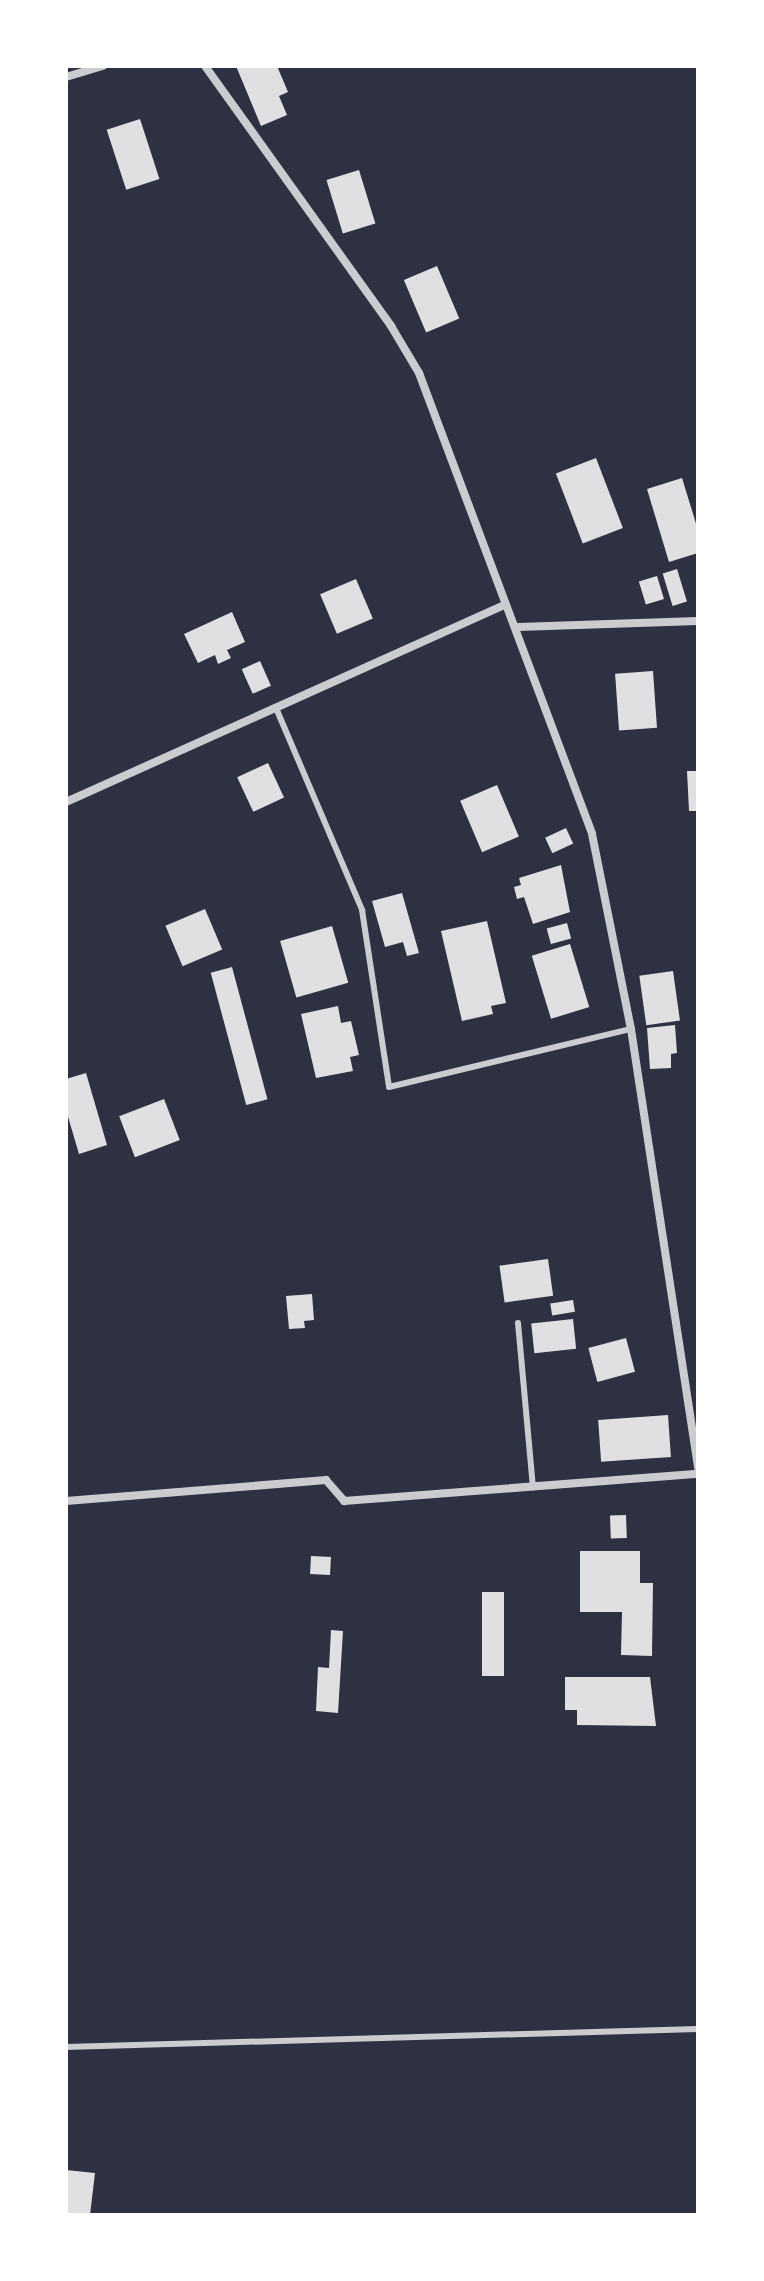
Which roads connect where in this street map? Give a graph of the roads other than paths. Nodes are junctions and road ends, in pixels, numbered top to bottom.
1 (103, 66) edge
2 (205, 66) edge
3 (66, 77) edge
4 (503, 606) junction
5 (698, 621) edge
6 (518, 627) junction
7 (276, 708) junction
8 (66, 802) edge
9 (631, 1029) junction
10 (518, 1323) dead end
11 (698, 1468) edge
12 (698, 1474) edge
13 (533, 1487) junction
14 (66, 1501) edge
15 (698, 2029) edge
16 (66, 2047) edge

1 - 3 street
2 - 4 street
4 - 6 street
4 - 7 street
5 - 6 street
6 - 9 street
7 - 8 street
7 - 9 lane
9 - 11 street
10 - 13 lane
12 - 13 street
13 - 14 street
15 - 16 lane

